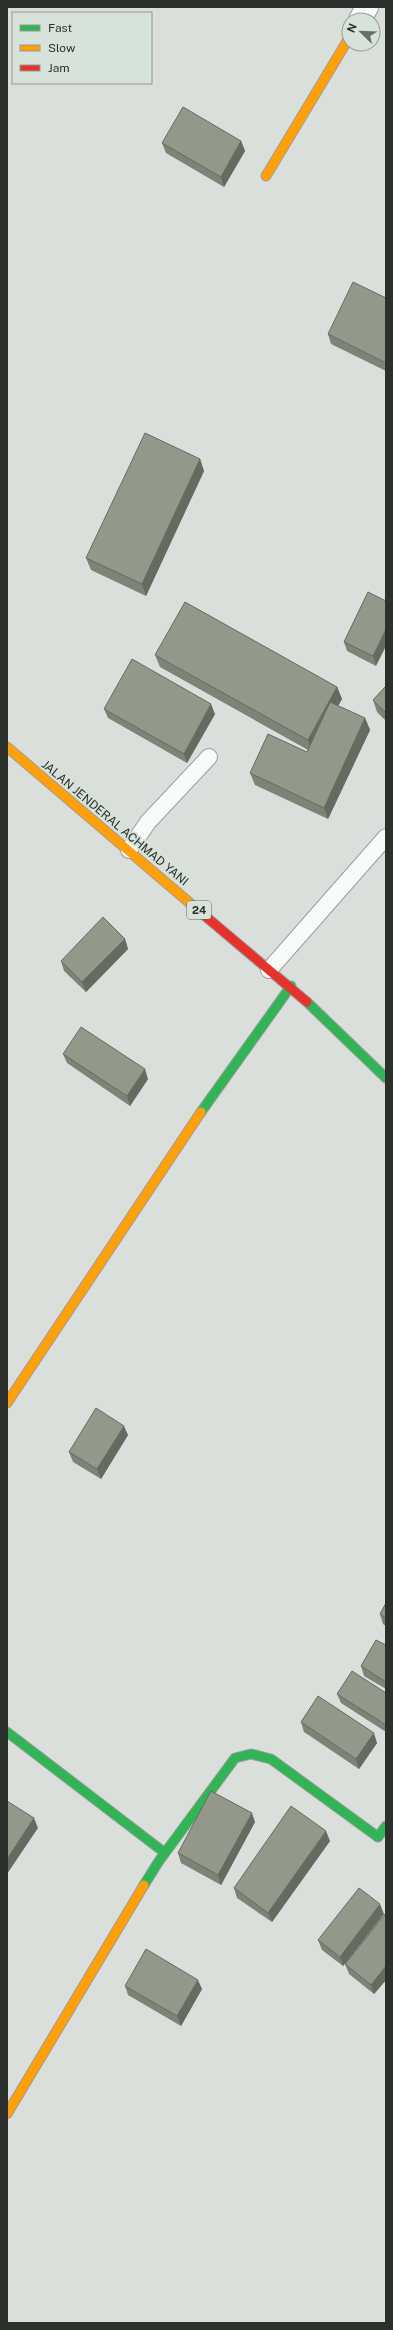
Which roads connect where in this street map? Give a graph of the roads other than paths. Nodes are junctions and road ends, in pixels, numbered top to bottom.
1 (341, 51) edge
2 (266, 176) dead end
3 (7, 747) edge
4 (209, 757) dead end
5 (386, 837) edge
6 (129, 850) junction
7 (269, 970) junction
8 (291, 986) junction
9 (386, 1078) edge
10 (7, 1403) edge
11 (7, 1732) edge
12 (383, 1836) edge
13 (165, 1853) junction
14 (7, 2114) edge

1 - 2 main road
3 - 6 main road, JALAN JENDERAL ACHMAD YANI / 24
4 - 6 lane
5 - 7 lane
6 - 7 main road, JALAN JENDERAL ACHMAD YANI / 24
7 - 8 main road, JALAN JENDERAL ACHMAD YANI / 24
8 - 9 main road, JALAN JENDERAL ACHMAD YANI / 24
8 - 10 main road
11 - 13 main road
12 - 13 main road
13 - 14 main road

